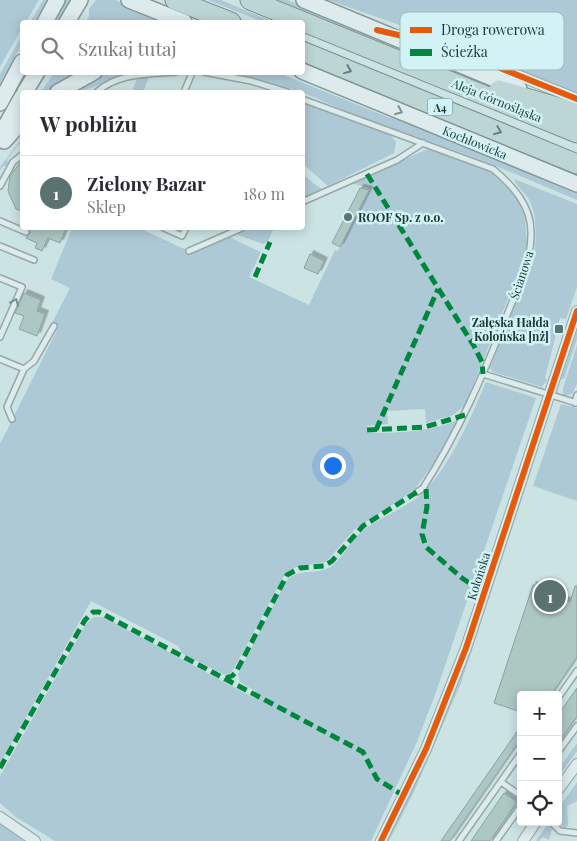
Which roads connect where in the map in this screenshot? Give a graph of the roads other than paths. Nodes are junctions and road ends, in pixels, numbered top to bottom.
1 (57, 0) edge
2 (80, 0) edge
3 (129, 0) edge
4 (175, 0) edge
5 (250, 0) edge
6 (304, 0) edge
7 (46, 20) edge
8 (68, 20) edge
9 (179, 20) edge
10 (226, 20) edge
11 (300, 20) edge
12 (305, 22) edge
13 (377, 30) junction
14 (400, 35) edge
15 (400, 40) edge
16 (305, 52) edge
17 (400, 60) edge
18 (20, 63) edge
19 (20, 65) edge
20 (424, 70) joint
21 (473, 70) edge
22 (505, 70) edge
23 (305, 73) edge
24 (35, 75) edge
25 (89, 75) edge
26 (150, 75) edge
27 (191, 75) edge
28 (220, 75) edge
29 (0, 88) edge
30 (26, 90) edge
31 (62, 90) edge
32 (100, 90) edge
33 (185, 90) edge
34 (281, 90) edge
35 (577, 99) edge
36 (305, 100) edge
37 (20, 102) edge
38 (0, 103) edge
39 (0, 113) edge
40 (577, 113) edge
41 (20, 123) edge
42 (577, 133) edge
43 (0, 136) edge
44 (423, 142) junction
45 (0, 146) edge
46 (20, 157) edge
47 (577, 164) edge
48 (573, 182) edge
49 (0, 186) edge
50 (305, 201) edge
51 (0, 221) edge
52 (20, 229) edge
53 (21, 230) edge
54 (168, 230) edge
55 (185, 230) edge
56 (237, 230) edge
57 (26, 232) dead end
58 (0, 246) edge
59 (189, 251) dead end
60 (34, 260) dead end
61 (0, 278) edge
62 (577, 311) edge
63 (54, 326) dead end
64 (0, 337) edge
65 (0, 359) edge
66 (24, 369) junction
67 (483, 374) junction
68 (577, 394) edge
69 (550, 396) junction
70 (576, 403) edge
71 (12, 419) dead end
72 (417, 492) dead end
73 (577, 671) edge
74 (562, 692) edge
75 (577, 726) edge
76 (562, 747) edge
77 (517, 759) edge
78 (577, 764) edge
79 (501, 782) junction
80 (562, 785) edge
81 (517, 793) edge
82 (517, 812) edge
83 (0, 816) edge
84 (533, 826) edge
85 (555, 826) edge
86 (567, 832) junction
87 (577, 833) edge
88 (35, 841) edge
89 (381, 841) edge
90 (459, 841) edge
91 (496, 841) edge
92 (523, 841) edge
93 (568, 841) edge

1 - 7 main road
2 - 8 main road
3 - 9 main road
4 - 10 highway
5 - 11 highway, Aleja Górnośląska / A4
6 - 13 main road
12 - 17 highway, Aleja Górnośląska / A4
13 - 14 street
13 - 15 main road
16 -> 47 highway, A4
18 - 29 main road
19 - 38 main road
20 - 40 highway
20 - 42 highway, Aleja Górnośląska / A4
21 - 40 main road
22 - 35 street
23 -> 48 main road, Kochłowicka
24 - 30 main road
25 - 31 main road
26 - 32 lane
27 - 33 lane
28 - 34 lane
36 - 44 lane, Ścianowa
37 - 39 main road
37 - 43 main road
41 - 45 main road
44 - 50 lane
44 - 67 lane, Ścianowa
46 - 49 lane
51 - 52 lane
53 - 57 lane
54 - 55 lane
56 - 59 lane
58 - 60 lane
64 -> 61 lane
62 - 69 street, Kolońska
63 - 66 lane
65 - 66 lane
66 - 71 lane
67 - 69 lane
67 - 72 lane, Ścianowa
68 - 70 lane
69 - 70 lane
69 - 89 street, Kolońska
73 - 74 lane
75 - 76 lane
77 - 79 lane
78 - 80 street
79 - 81 lane
79 - 90 lane
82 - 91 lane
83 - 88 street
84 - 92 street
85 - 86 lane
86 - 87 lane
86 - 93 lane

